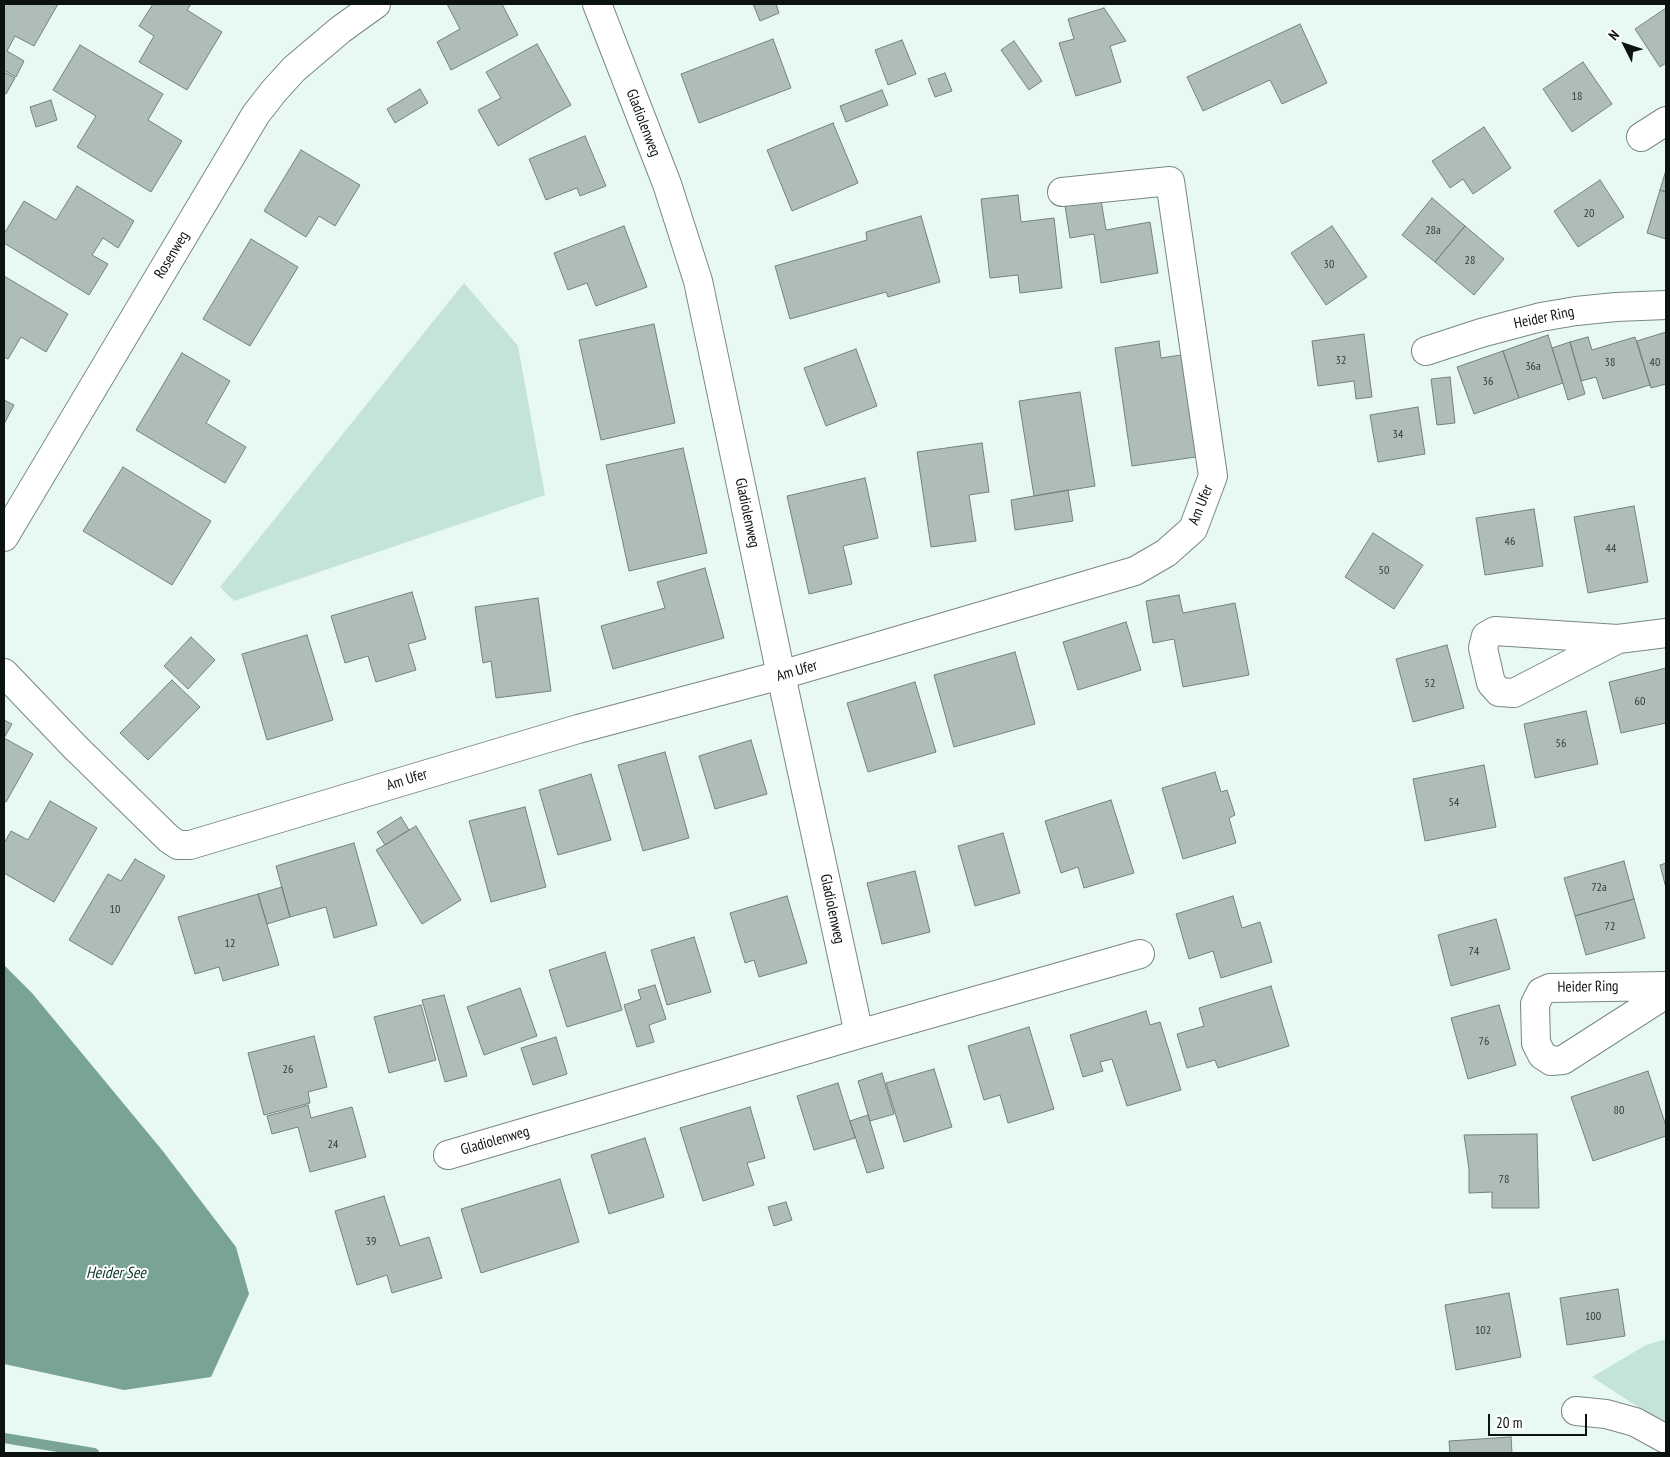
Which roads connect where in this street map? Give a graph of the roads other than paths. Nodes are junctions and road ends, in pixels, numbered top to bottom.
1 (376, 4) edge
2 (597, 4) edge
3 (1666, 121) edge
4 (1641, 137) dead end
5 (1062, 192) dead end
6 (1666, 305) edge
7 (1426, 350) dead end
8 (4, 537) edge
9 (1666, 633) edge
10 (1618, 639) dead end
11 (4, 673) edge
12 (781, 676) junction
13 (1140, 954) dead end
14 (1666, 986) edge
15 (1666, 994) edge
16 (859, 1034) junction
17 (448, 1155) dead end
18 (1576, 1411) dead end
19 (1666, 1439) edge

1 - 8 street, Rosenweg
2 - 12 street, Gladiolenweg
3 - 4 street
5 - 12 street, Am Ufer
6 - 7 street, Heider Ring
9 - 10 street
11 - 12 street, Am Ufer
12 - 16 street, Gladiolenweg
13 - 16 street, Gladiolenweg
14 - 15 street, Heider Ring
16 - 17 street, Gladiolenweg
18 - 19 street

